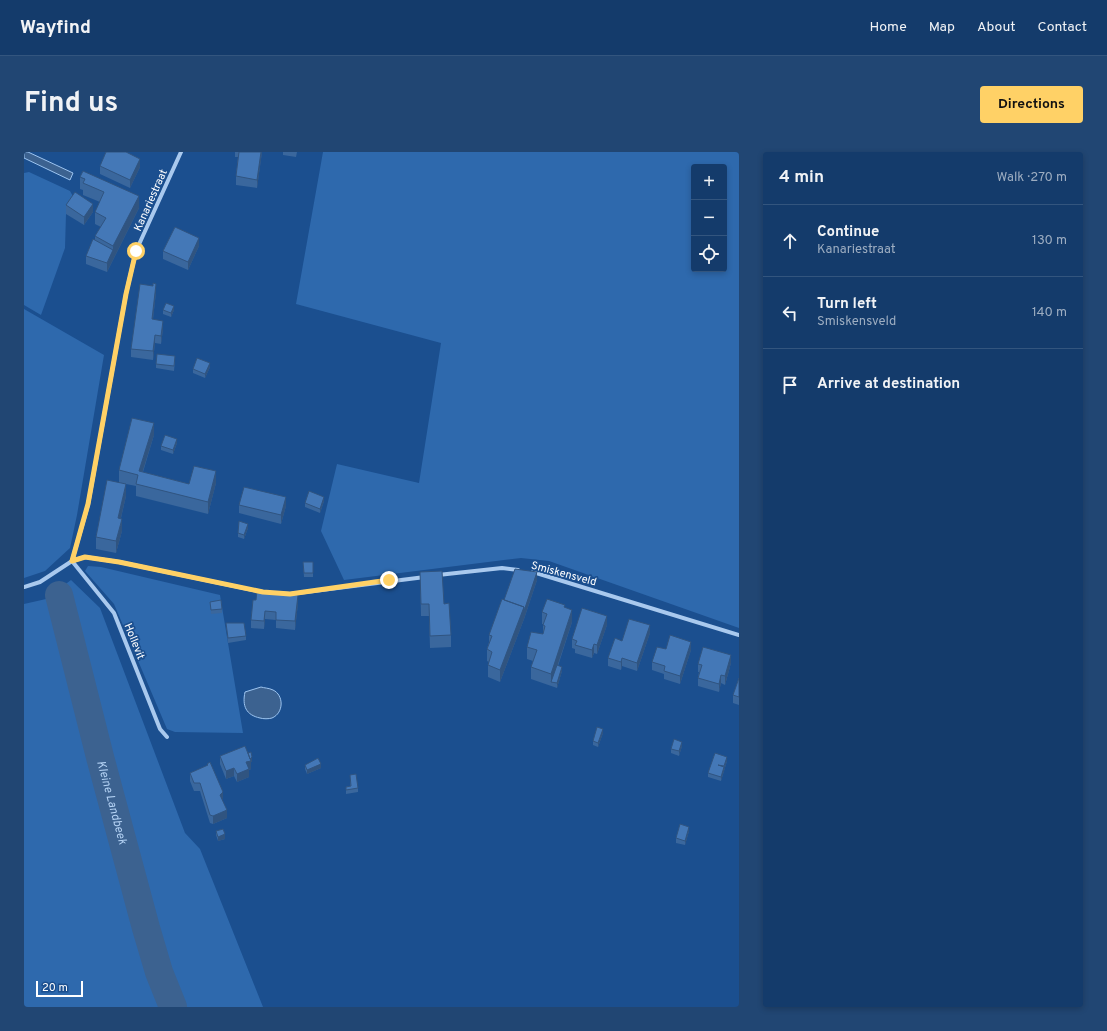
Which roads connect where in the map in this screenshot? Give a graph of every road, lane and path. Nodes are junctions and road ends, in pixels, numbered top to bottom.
1 (181, 152) edge
2 (72, 561) junction
3 (524, 571) edge
4 (531, 572) edge
5 (24, 587) edge
6 (739, 635) edge
7 (167, 737) dead end

1 - 2 street, Kanariestraat
2 - 3 street, Smiskensveld
2 - 5 street
2 - 7 street, Hollevit
4 - 6 street, Smiskensveld

